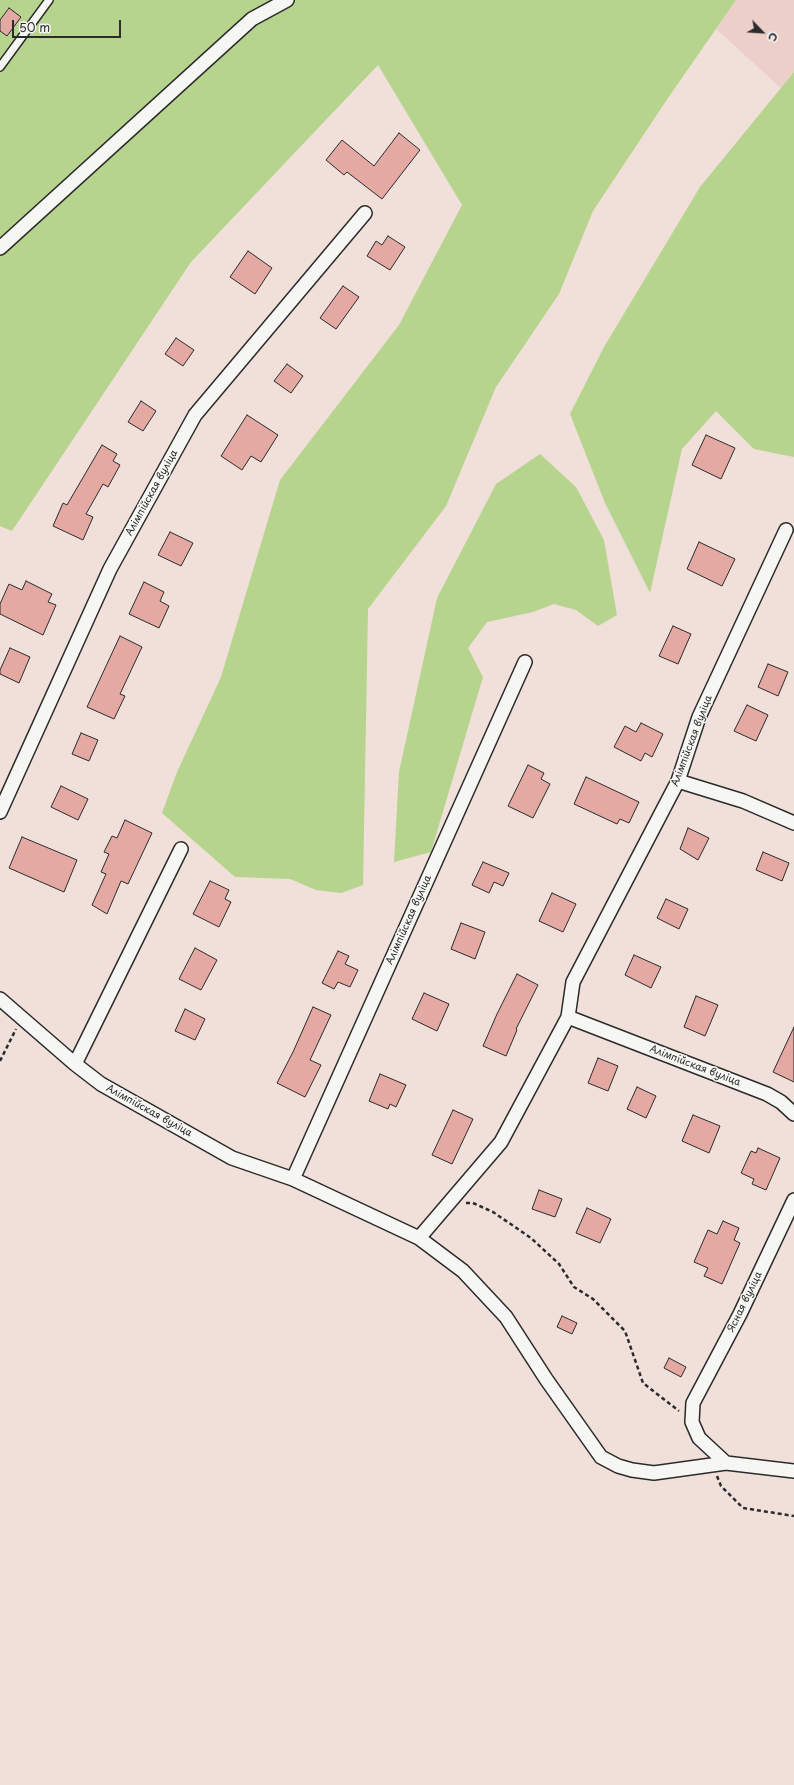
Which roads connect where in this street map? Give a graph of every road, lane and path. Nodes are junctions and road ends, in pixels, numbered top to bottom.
1 (49, 0) edge
2 (287, 0) edge
3 (0, 67) edge
4 (365, 213) dead end
5 (0, 248) edge
6 (786, 530) dead end
7 (525, 662) dead end
8 (678, 780) junction
9 (0, 812) edge
10 (794, 823) edge
11 (181, 849) dead end
12 (0, 999) edge
13 (568, 1017) junction
14 (21, 1018) junction
15 (0, 1061) edge
16 (75, 1064) junction
17 (794, 1114) edge
18 (293, 1179) junction
19 (794, 1200) edge
20 (450, 1202) junction
21 (419, 1238) junction
22 (692, 1422) junction
23 (726, 1463) junction
24 (712, 1465) junction
25 (794, 1471) edge
26 (794, 1516) edge

1 - 3 lane
2 - 5 street
4 - 9 street, Алімпійская вуліца
6 - 8 street, Алімпійская вуліца
7 - 18 street, Алімпійская вуліца
8 - 10 street
8 - 13 street, Алімпійская вуліца
11 - 16 street
12 - 14 street, Алімпійская вуліца
13 - 17 street, Алімпійская вуліца
13 - 20 street, Алімпійская вуліца
14 - 15 path
14 - 16 street, Алімпійская вуліца
16 - 18 street, Алімпійская вуліца
18 - 21 street, Алімпійская вуліца
19 - 22 street, Ясная вуліца
20 - 21 street, Алімпійская вуліца
20 - 22 path
21 - 24 street
22 - 23 street
23 - 24 street
23 - 25 street
24 - 26 path

